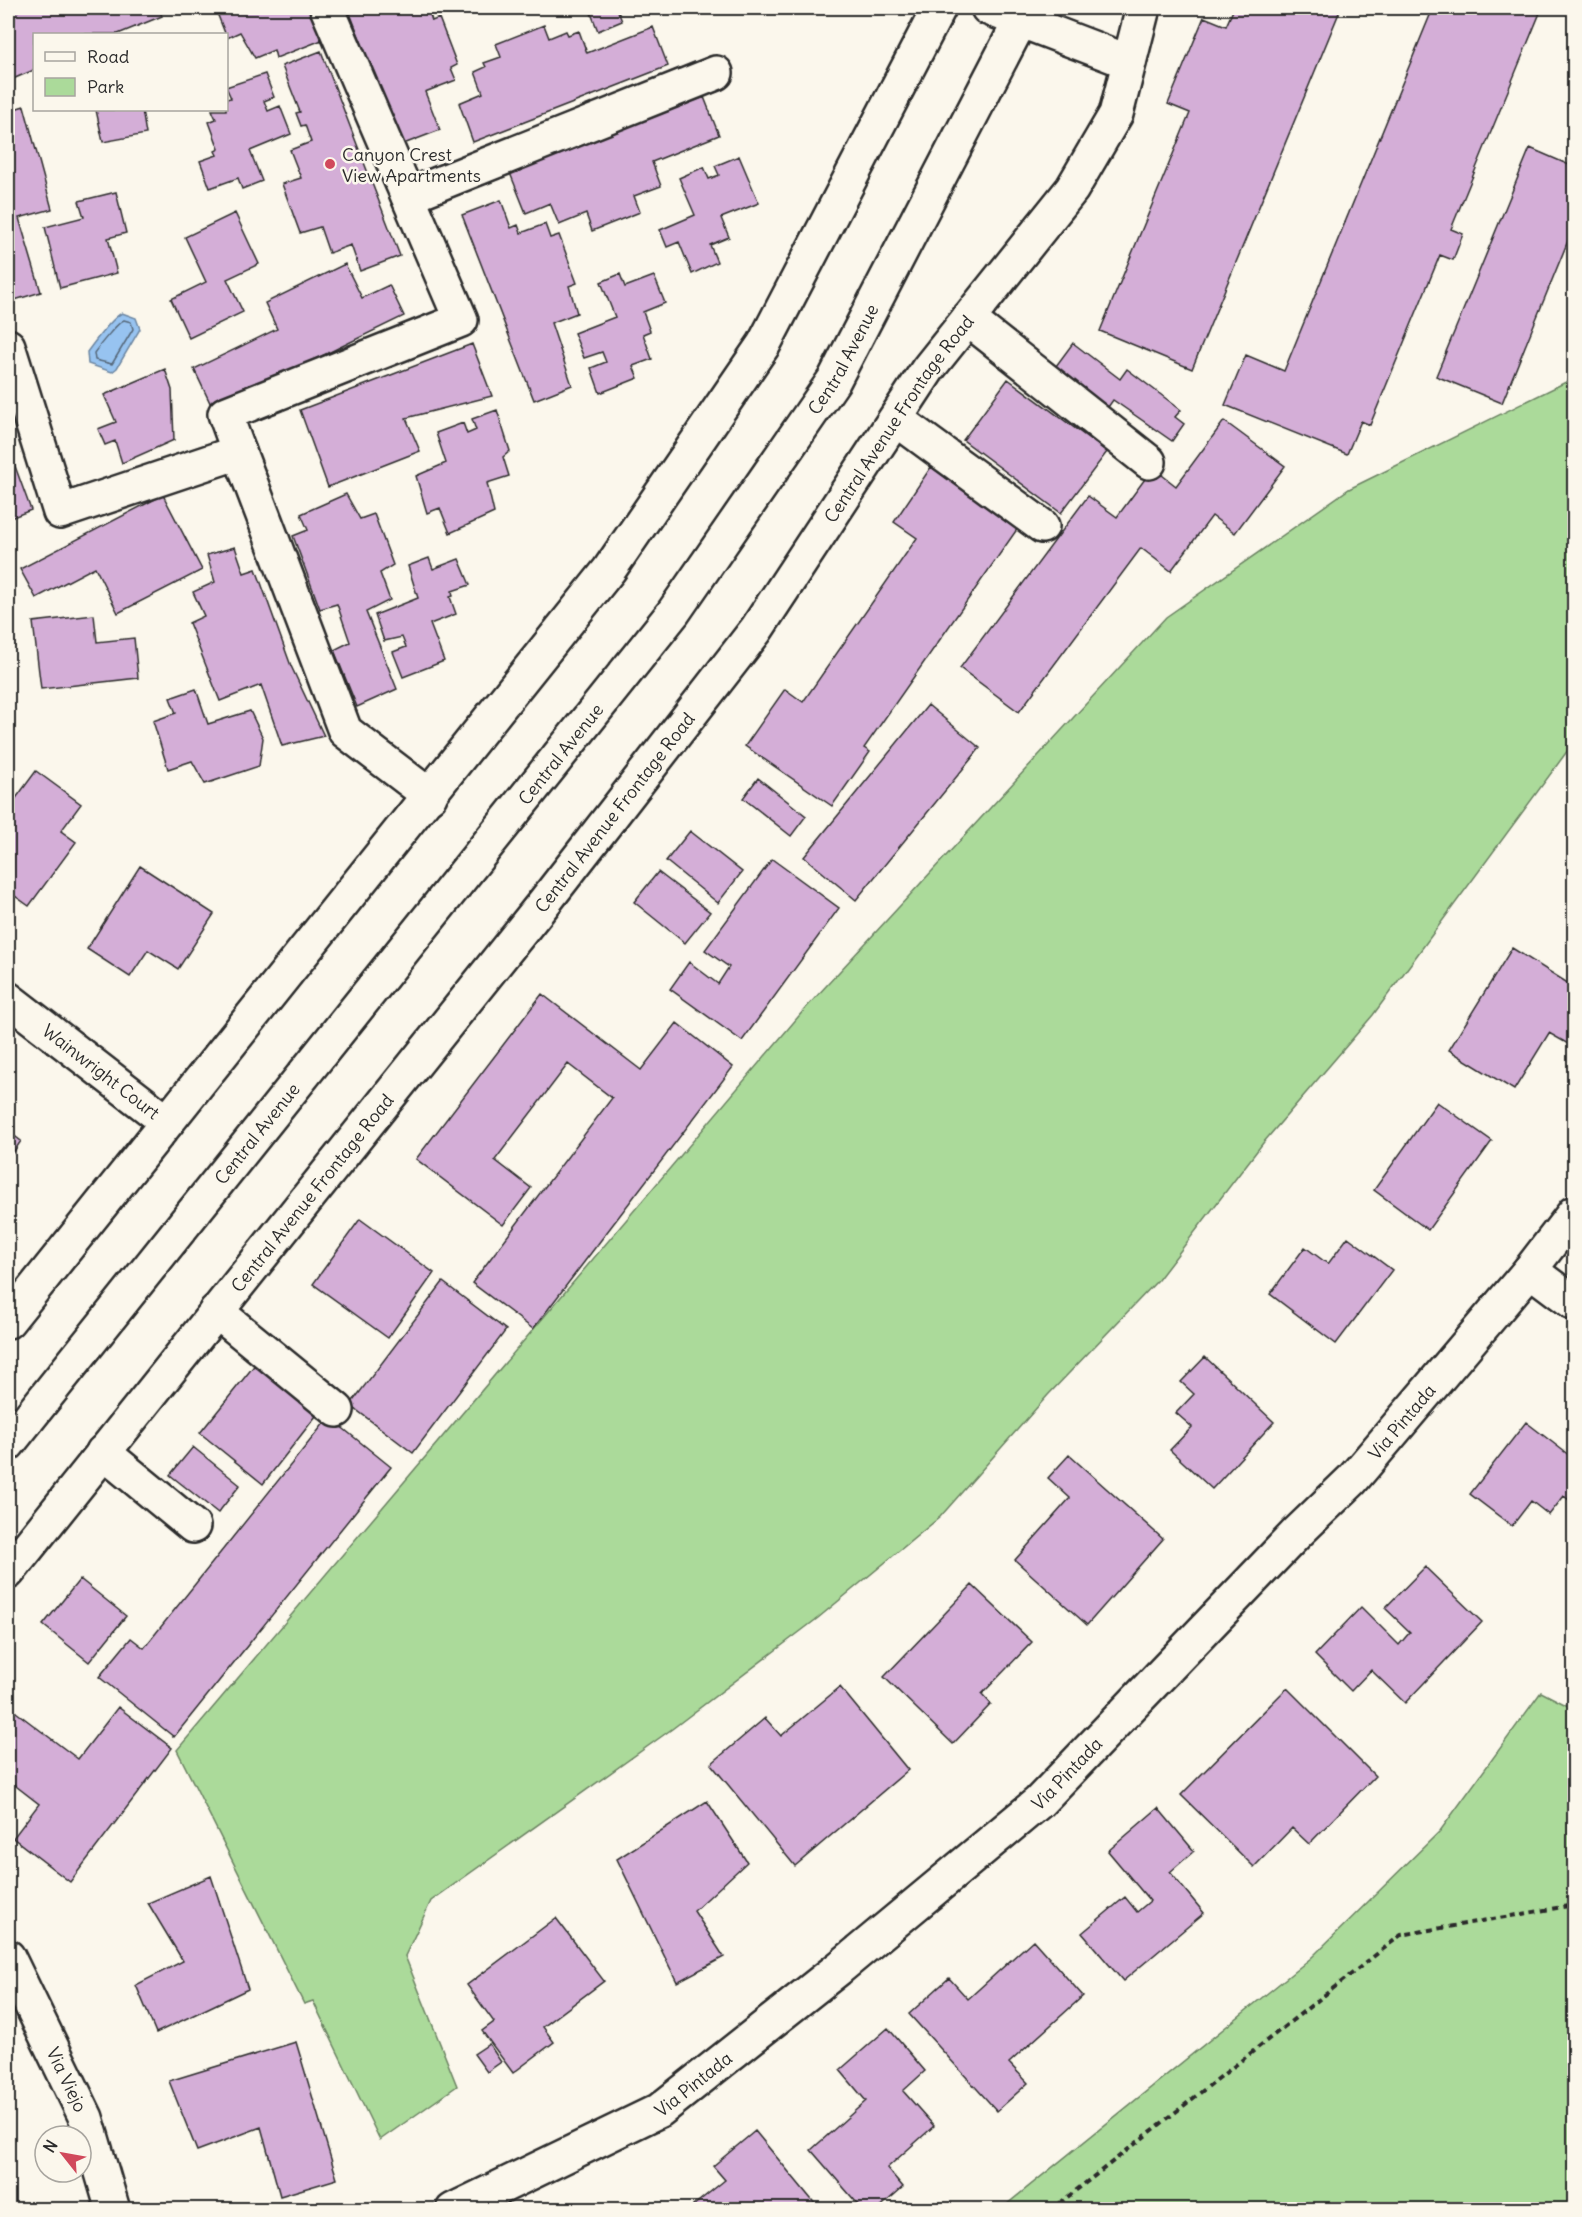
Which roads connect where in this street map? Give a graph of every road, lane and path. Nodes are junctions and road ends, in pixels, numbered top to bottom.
1 (327, 8) edge
2 (939, 8) edge
3 (988, 8) edge
4 (1143, 8) edge
5 (1024, 14) edge
6 (1129, 62) junction
7 (716, 73) dead end
8 (408, 196) junction
9 (968, 319) junction
10 (8, 346) edge
11 (896, 419) junction
12 (239, 452) junction
13 (1149, 462) dead end
14 (1042, 526) dead end
15 (430, 796) junction
16 (8, 999) edge
17 (167, 1122) junction
18 (1575, 1213) edge
19 (1530, 1270) junction
20 (1575, 1303) edge
21 (216, 1311) junction
22 (8, 1321) edge
23 (337, 1410) dead end
24 (8, 1444) edge
25 (103, 1452) junction
26 (192, 1526) dead end
27 (8, 1572) edge
28 (1575, 1905) edge
29 (8, 1956) edge
30 (113, 2210) edge
31 (453, 2210) edge
32 (1051, 2210) edge

1 - 8 street
2 - 15 street
3 - 5 street
4 - 6 street, Central Avenue Frontage Road
5 - 6 street
5 - 24 street, Central Avenue
6 - 9 street, Central Avenue Frontage Road
7 - 8 street
8 - 12 street
9 - 11 street, Central Avenue Frontage Road
9 - 13 street
10 - 12 street
11 - 14 street
11 - 21 street, Central Avenue Frontage Road
12 - 15 street
15 - 17 street
16 - 17 street, Wainwright Court
17 - 22 street
18 - 19 street, Via Pintada
19 - 20 street
19 - 31 street, Via Pintada
21 - 23 street
21 - 25 street, Central Avenue Frontage Road
25 - 26 street
25 - 27 street, Central Avenue Frontage Road
28 - 32 path
29 - 30 street, Via Viejo

